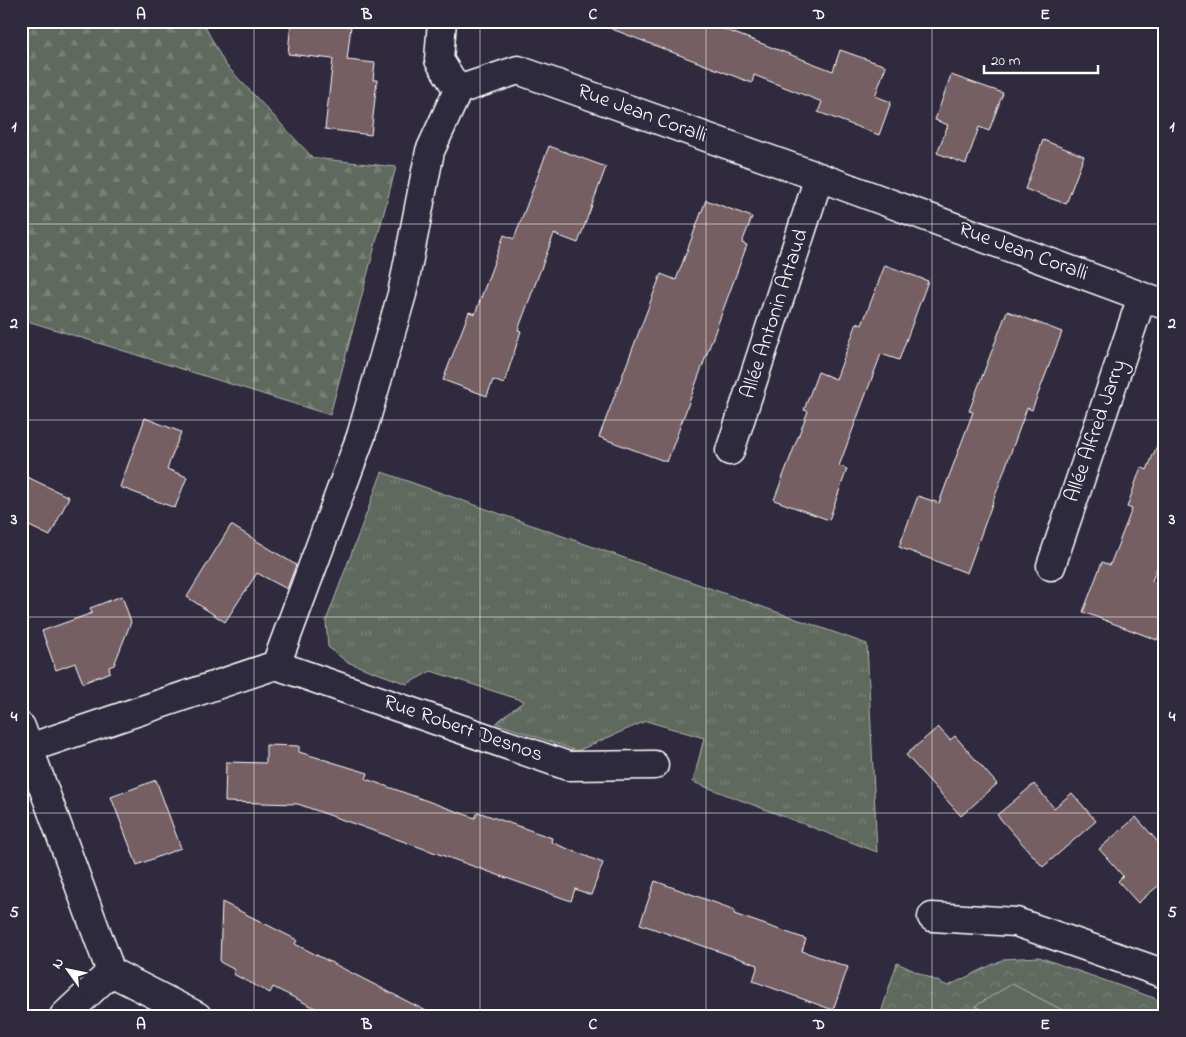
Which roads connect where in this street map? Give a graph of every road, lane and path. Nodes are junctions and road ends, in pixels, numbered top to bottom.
1 (442, 21) edge
2 (458, 90) junction
3 (819, 177) junction
4 (1153, 301) edge
5 (730, 451) dead end
6 (1050, 566) dead end
7 (276, 665) junction
8 (25, 738) edge
9 (654, 766) dead end
10 (932, 917) dead end
11 (111, 972) junction
12 (1165, 974) edge
13 (64, 1016) edge
14 (197, 1016) edge

1 - 2 street
2 - 3 street, Rue Jean Coralli
2 - 7 street
3 - 4 street, Rue Jean Coralli
3 - 5 street, Allée Antonin Artaud
4 - 6 street, Allée Alfred Jarry
7 - 8 street
7 - 9 street, Rue Robert Desnos
8 - 11 street
10 - 12 street
11 - 13 street
11 - 14 street

